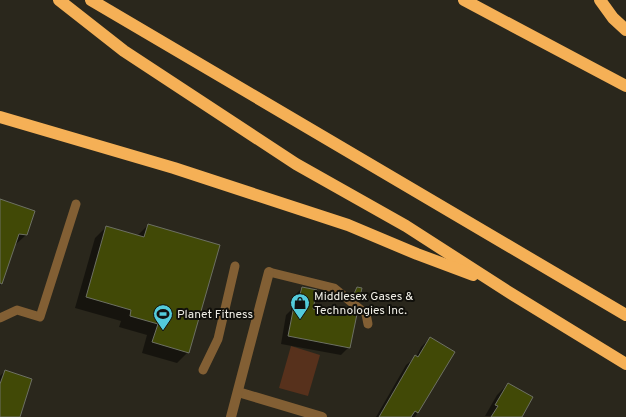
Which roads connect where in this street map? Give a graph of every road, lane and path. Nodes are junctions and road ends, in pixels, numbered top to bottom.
1 (59, 0) edge
2 (91, 0) edge
3 (464, 0) edge
4 (600, 0) edge
5 (626, 30) edge
6 (626, 86) edge
7 (0, 117) edge
8 (76, 204) dead end
9 (235, 266) dead end
10 (269, 272) joint
11 (494, 283) junction
12 (626, 315) edge
13 (0, 318) edge
14 (368, 324) dead end
15 (626, 364) edge
16 (203, 370) dead end
17 (238, 392) junction
18 (231, 417) edge
19 (322, 417) edge

1 - 11 highway
2 - 12 highway
3 - 6 highway
4 - 5 highway
7 - 11 highway
8 - 13 lane
9 - 16 lane
10 - 14 lane
10 - 17 street
11 - 15 highway
17 - 18 street
17 - 19 street

